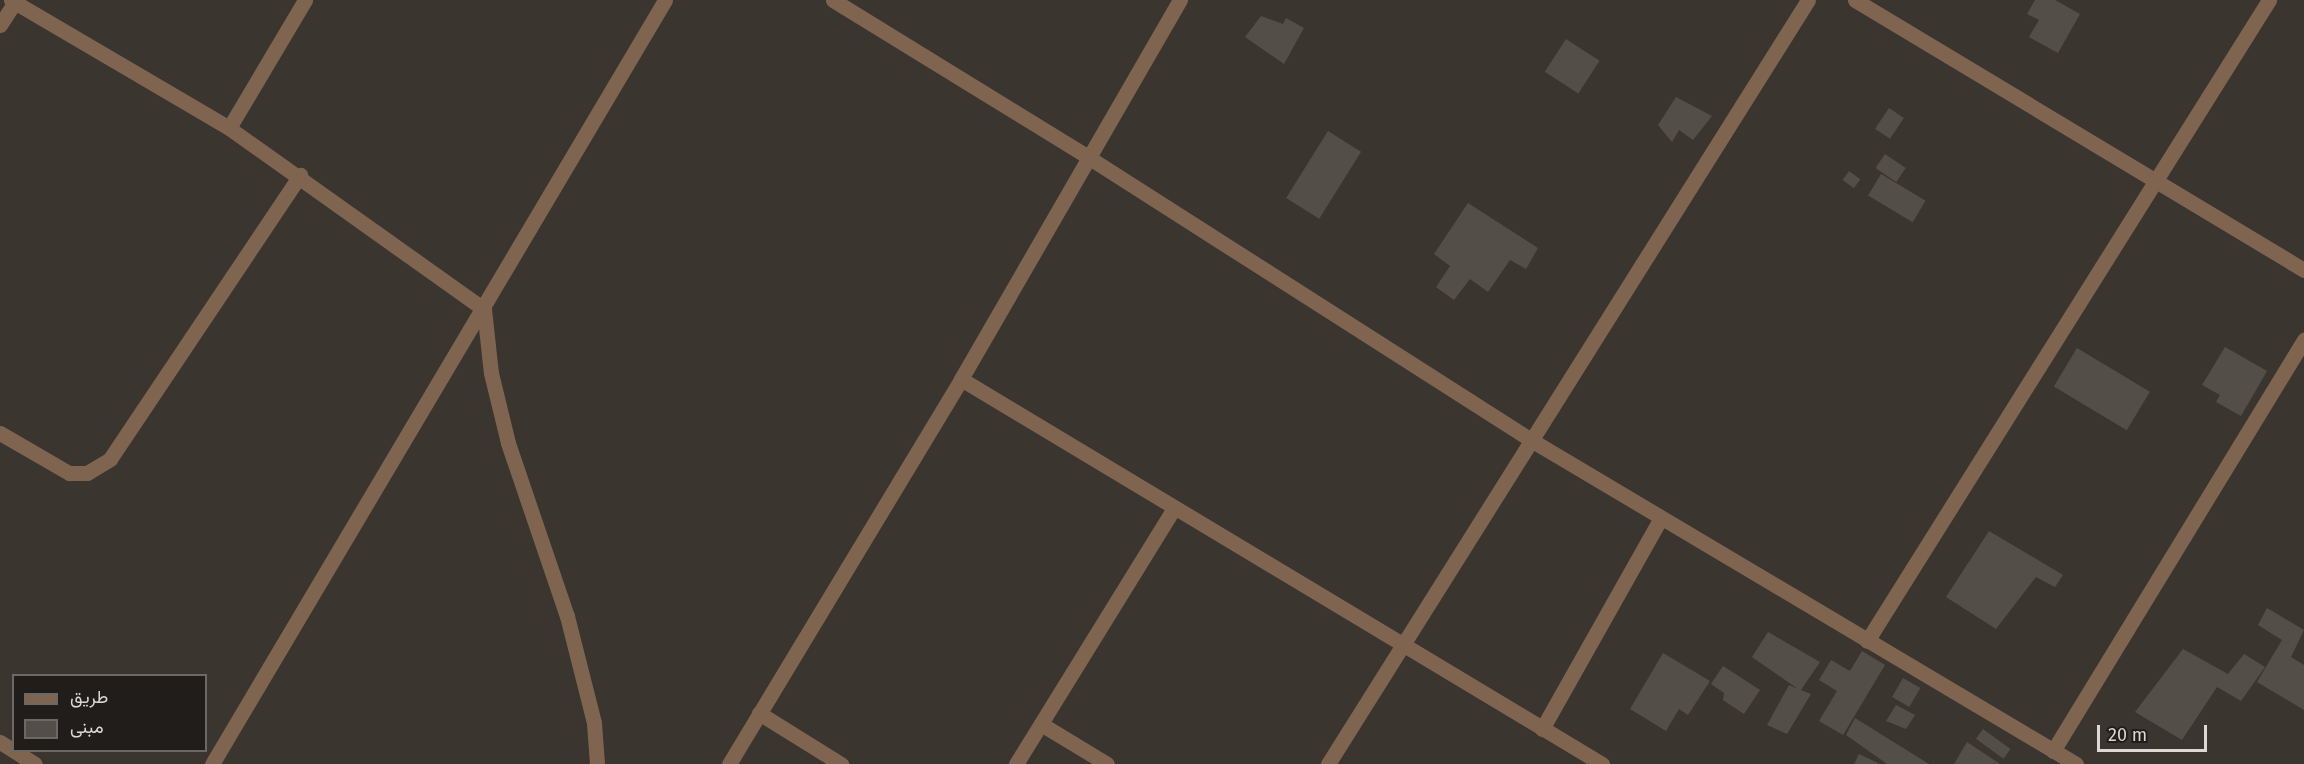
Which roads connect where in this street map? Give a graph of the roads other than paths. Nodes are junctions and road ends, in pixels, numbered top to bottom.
1 (305, 0) edge
2 (664, 0) edge
3 (833, 0) edge
4 (1180, 0) edge
5 (1808, 0) edge
6 (1856, 0) edge
7 (2269, 0) edge
8 (14, 1) edge
9 (0, 25) edge
10 (228, 128) junction
11 (1088, 157) junction
12 (300, 175) junction
13 (2157, 181) junction
14 (2304, 270) edge
15 (484, 309) junction
16 (2304, 340) edge
17 (961, 379) junction
18 (0, 433) edge
19 (1531, 440) junction
20 (1174, 508) junction
21 (1661, 518) junction
22 (1867, 641) junction
23 (1401, 643) junction
24 (759, 713) junction
25 (1041, 724) junction
26 (1542, 729) junction
27 (2053, 750) junction
28 (16, 752) edge
29 (35, 764) edge
30 (212, 764) edge
31 (597, 764) edge
32 (729, 764) edge
33 (841, 764) edge
34 (1016, 764) edge
35 (1107, 764) edge
36 (1328, 764) edge
37 (1602, 764) edge
38 (2076, 764) edge

1 - 10 street
2 - 15 street
3 - 11 street
4 - 11 street
5 - 19 street
6 - 13 street
7 - 13 street
8 - 9 street
8 - 10 street
10 - 12 street
11 - 17 street
11 - 19 street
12 - 15 street
12 - 18 street
13 - 14 street
13 - 22 street
15 - 30 street
15 - 31 street
16 - 27 street
17 - 20 street
17 - 24 street
19 - 21 street
19 - 23 street
20 - 23 street
20 - 25 street
21 - 22 street
21 - 26 street
22 - 27 street
23 - 26 street
23 - 36 street
24 - 32 street
24 - 33 street
25 - 34 street
25 - 35 street
26 - 37 street
27 - 38 street
28 - 29 street

